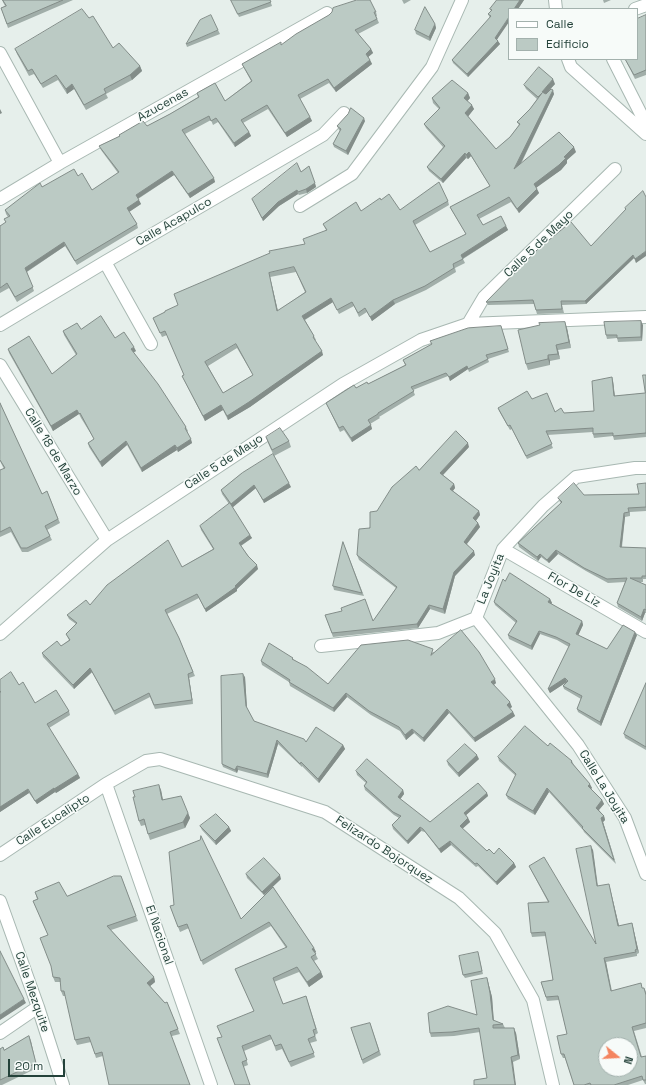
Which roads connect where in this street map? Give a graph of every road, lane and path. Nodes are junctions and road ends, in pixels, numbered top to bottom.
1 (462, 0) edge
2 (327, 13) dead end
3 (0, 53) edge
4 (568, 60) edge
5 (614, 60) edge
6 (344, 113) dead end
7 (646, 124) edge
8 (646, 134) edge
9 (60, 163) junction
10 (615, 169) dead end
11 (0, 199) edge
12 (300, 206) dead end
13 (105, 262) junction
14 (646, 318) edge
15 (468, 324) junction
16 (0, 325) edge
17 (151, 344) dead end
18 (0, 365) edge
19 (646, 468) edge
20 (107, 540) junction
21 (503, 549) junction
22 (476, 618) junction
23 (646, 632) edge
24 (0, 634) edge
25 (321, 646) dead end
26 (578, 745) joint
27 (106, 784) junction
28 (0, 854) edge
29 (646, 874) edge
30 (0, 901) edge
31 (38, 1007) junction
32 (0, 1033) edge
33 (63, 1085) edge
34 (211, 1085) edge
35 (553, 1085) edge

1 - 12 street
2 - 9 street, Azucenas
3 - 9 street
4 - 8 street
5 - 7 street
6 - 13 street, Calle Acapulco
9 - 11 street, Azucenas
10 - 15 street, Calle 5 de Mayo
13 - 16 street, Calle Acapulco
13 - 17 street
14 - 15 street, Calle 5 de Mayo
15 - 20 street, Calle 5 de Mayo
18 - 20 street, Calle 18 de Marzo
19 - 21 street, La Joyita
20 - 24 street, Calle 5 de Mayo
21 - 22 street, La Joyita
21 - 23 street, Flor De Liz
22 - 25 street
22 - 26 street, La Joyita
26 - 29 street, Calle La Joyita
27 - 28 street, Calle Eucalipto
27 - 34 street, El Nacional
27 - 35 street, Felizardo Bojorquez
30 - 31 street, Calle Mezquite
31 - 32 street
31 - 33 street, Calle Mezquite

